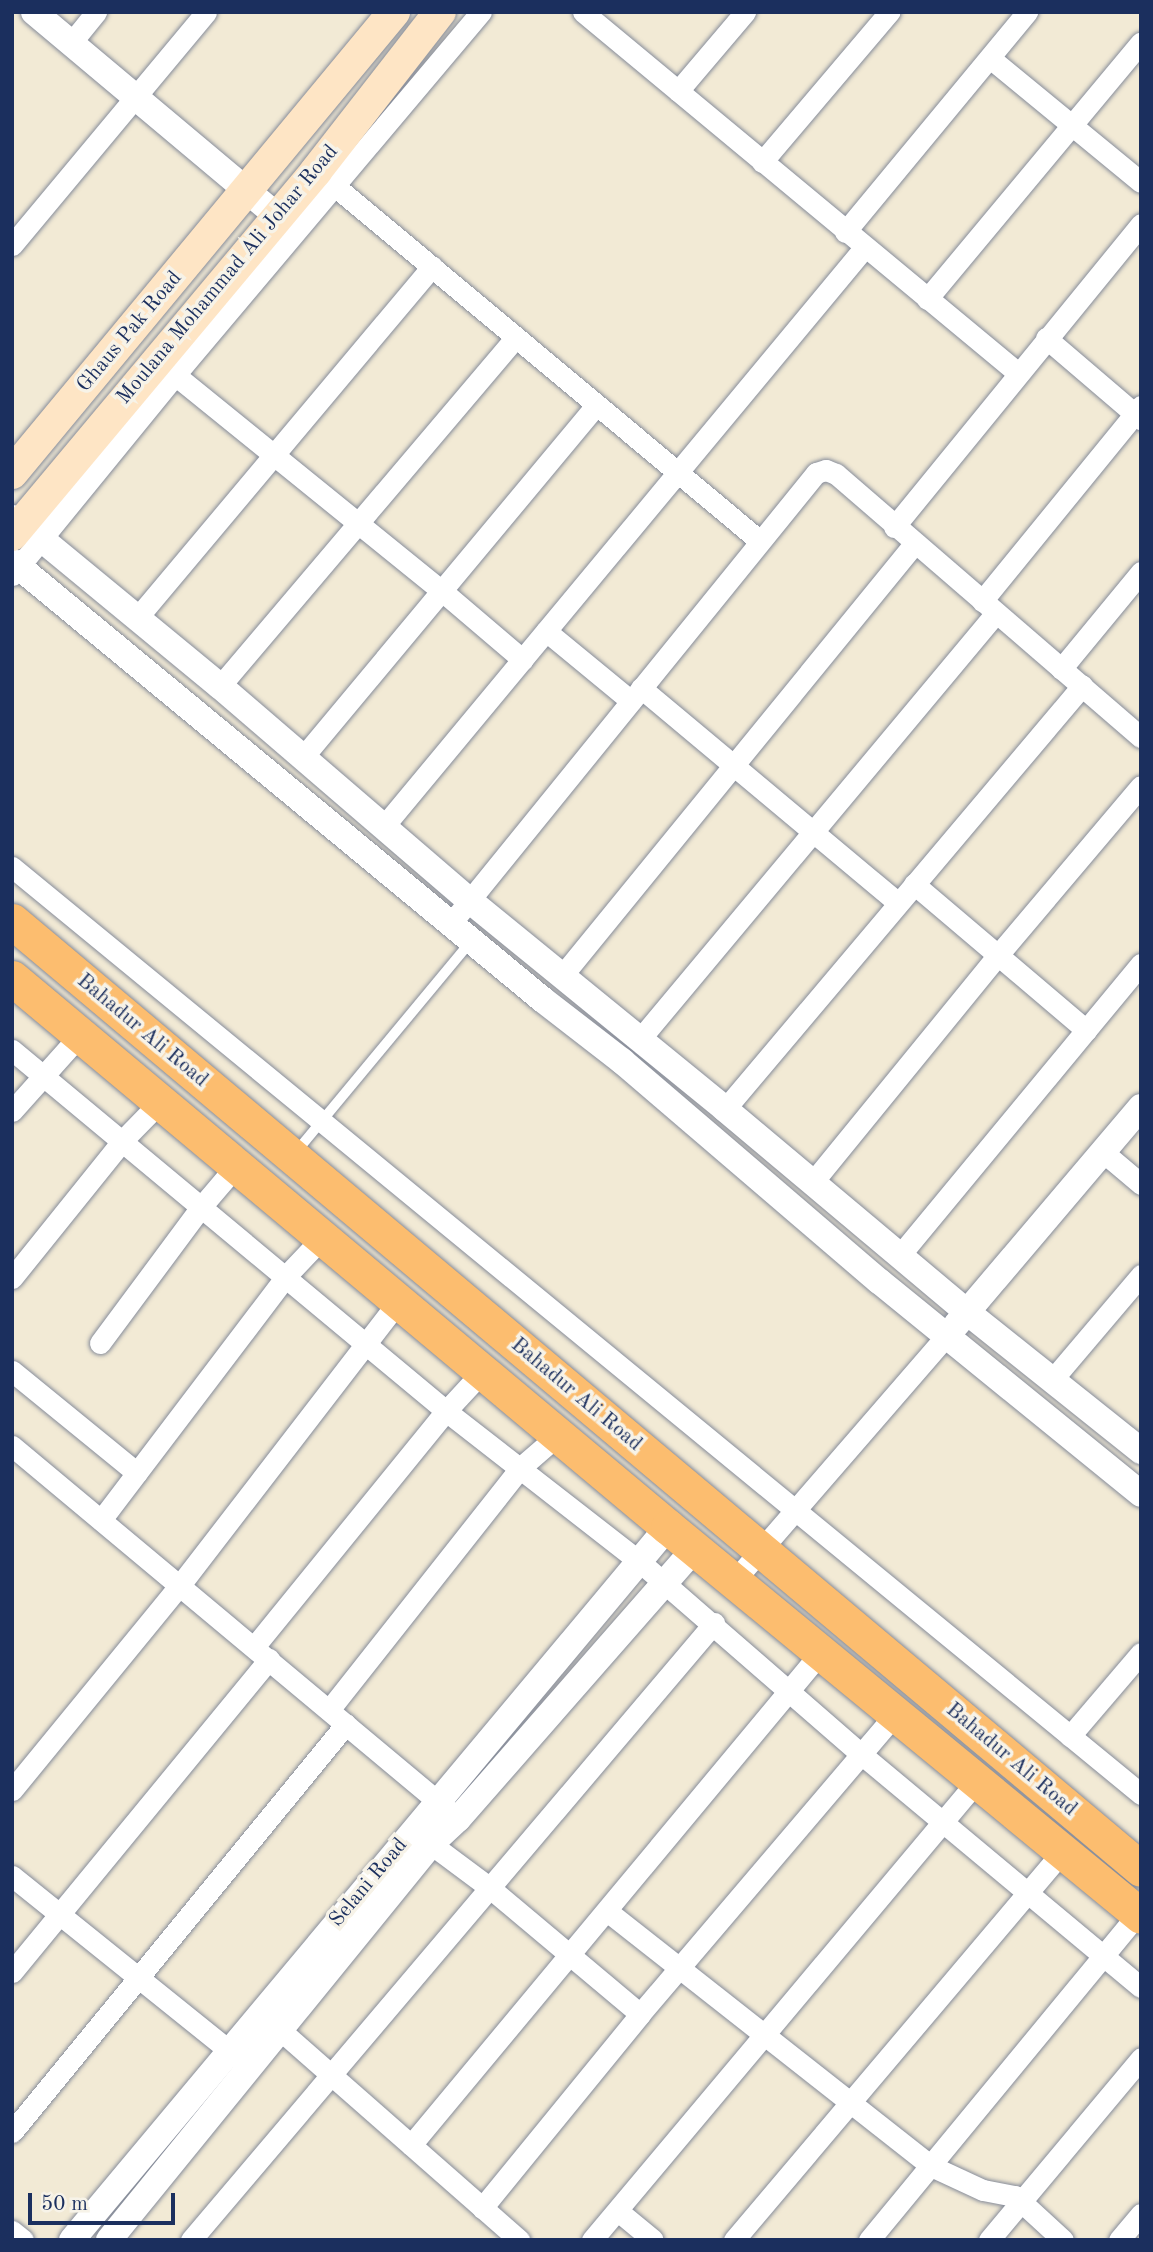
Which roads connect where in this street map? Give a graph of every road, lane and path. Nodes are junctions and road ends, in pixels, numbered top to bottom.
1 (34, 12) edge
2 (96, 12) edge
3 (206, 12) edge
4 (394, 12) edge
5 (440, 12) edge
6 (481, 12) edge
7 (583, 12) edge
8 (745, 12) edge
9 (889, 12) edge
10 (1027, 12) edge
11 (1141, 42) edge
12 (71, 43) junction
13 (990, 58) junction
14 (678, 91) junction
15 (135, 97) junction
16 (1072, 125) junction
17 (762, 162) junction
18 (325, 178) junction
19 (1141, 182) edge
20 (247, 191) junction
21 (277, 216) junction
22 (1141, 224) edge
23 (845, 232) junction
24 (12, 245) edge
25 (864, 248) junction
26 (432, 267) junction
27 (927, 299) junction
28 (515, 338) junction
29 (1046, 338) junction
30 (166, 368) junction
31 (1018, 373) junction
32 (596, 405) junction
33 (1139, 413) edge
34 (273, 456) junction
35 (12, 473) edge
36 (678, 474) junction
37 (357, 523) junction
38 (894, 527) junction
39 (22, 529) edge
40 (760, 541) junction
41 (914, 544) junction
42 (15, 568) edge
43 (1141, 572) edge
44 (442, 591) junction
45 (989, 607) junction
46 (137, 618) junction
47 (546, 631) junction
48 (523, 660) junction
49 (1061, 669) junction
50 (220, 686) junction
51 (1082, 686) junction
52 (636, 694) junction
53 (1141, 737) edge
54 (303, 757) junction
55 (733, 765) junction
56 (1141, 786) edge
57 (384, 826) junction
58 (812, 832) junction
59 (12, 867) edge
60 (914, 884) junction
61 (469, 900) junction
62 (898, 903) junction
63 (12, 921) edge
64 (452, 922) junction
65 (473, 939) junction
66 (998, 955) junction
67 (1141, 964) edge
68 (561, 977) junction
69 (12, 978) edge
70 (1086, 1030) junction
71 (80, 1035) junction
72 (640, 1039) junction
73 (12, 1051) edge
74 (41, 1076) junction
75 (160, 1102) junction
76 (1141, 1107) edge
77 (725, 1109) junction
78 (12, 1111) edge
79 (322, 1120) junction
80 (122, 1141) junction
81 (1103, 1152) junction
82 (292, 1157) junction
83 (236, 1166) junction
84 (812, 1183) junction
85 (1141, 1184) edge
86 (201, 1207) junction
87 (322, 1238) junction
88 (900, 1255) junction
89 (1141, 1275) edge
90 (286, 1276) junction
91 (12, 1278) edge
92 (399, 1301) junction
93 (967, 1312) junction
94 (946, 1336) junction
95 (100, 1343) dead end
96 (368, 1344) junction
97 (12, 1371) edge
98 (482, 1372) junction
99 (1052, 1380) junction
100 (446, 1411) junction
101 (558, 1436) junction
102 (1139, 1445) edge
103 (12, 1446) edge
104 (520, 1468) junction
105 (137, 1473) junction
106 (1141, 1494) edge
107 (794, 1511) junction
108 (101, 1520) junction
109 (681, 1538) junction
110 (761, 1550) junction
111 (640, 1562) junction
112 (663, 1581) junction
113 (733, 1582) junction
114 (180, 1585) junction
115 (714, 1623) junction
116 (821, 1652) junction
117 (261, 1653) junction
118 (1141, 1653) edge
119 (788, 1690) junction
120 (329, 1710) junction
121 (895, 1713) junction
122 (346, 1724) junction
123 (1070, 1736) junction
124 (861, 1754) junction
125 (978, 1780) junction
126 (13, 1787) edge
127 (1140, 1793) edge
128 (437, 1801) junction
129 (458, 1819) junction
130 (945, 1822) junction
131 (431, 1844) junction
132 (1063, 1851) junction
133 (1141, 1869) edge
134 (12, 1876) edge
135 (490, 1888) junction
136 (1028, 1891) junction
137 (607, 1911) junction
138 (60, 1914) junction
139 (1139, 1915) edge
140 (569, 1954) junction
141 (1102, 1955) junction
142 (680, 1969) junction
143 (12, 1972) edge
144 (138, 1977) junction
145 (1141, 1987) edge
146 (639, 2014) junction
147 (279, 2029) junction
148 (765, 2033) junction
149 (228, 2049) junction
150 (1141, 2057) edge
151 (249, 2066) junction
152 (331, 2075) junction
153 (848, 2101) junction
154 (12, 2132) edge
155 (411, 2145) junction
156 (931, 2166) junction
157 (1021, 2201) junction
158 (482, 2207) junction
159 (618, 2211) junction
160 (1141, 2214) edge
161 (12, 2231) edge
162 (110, 2239) edge
163 (23, 2240) edge
164 (72, 2240) edge
165 (191, 2240) edge
166 (519, 2240) edge
167 (592, 2240) edge
168 (653, 2240) edge
169 (734, 2240) edge
170 (869, 2240) edge
171 (989, 2240) edge
172 (1063, 2240) edge
173 (1119, 2240) edge

1 - 12 street
2 - 12 street
3 - 15 street
4 - 20 main road, Moulana Mohammad Ali Johar Road
5 - 18 main road, Moulana Mohammad Ali Johar Road
6 - 18 street
7 - 14 street
8 - 14 street
9 - 17 street
10 - 13 street
11 - 16 street
12 - 15 street
13 - 16 street
13 - 23 street
14 - 17 street
15 - 20 street
15 - 24 street
16 - 19 street
16 - 27 street
17 - 23 street
18 - 21 main road, Moulana Mohammad Ali Johar Road
18 - 26 street
18 - 30 street
20 - 21 street
20 - 35 main road, Ghaus Pak Road
21 - 30 main road, Moulana Mohammad Ali Johar Road
22 - 29 street
23 - 25 street
25 - 27 street
25 - 36 street
26 - 28 street
26 - 34 street
27 - 31 street
28 - 32 street
28 - 37 street
29 - 31 street
29 - 33 street
30 - 34 street
30 - 39 main road, Moulana Mohammad Ali Johar Road
31 - 38 street
32 - 36 street
32 - 44 street
33 - 45 street
34 - 37 street
34 - 46 street
36 - 40 street
36 - 47 street
37 - 44 street
37 - 50 street
38 - 40 street
38 - 41 street
39 - 42 street
39 - 46 street
40 - 52 street
41 - 45 street
41 - 55 street
42 - 64 street
43 - 49 street
44 - 48 street
44 - 54 street
45 - 49 street
45 - 58 street
46 - 50 street
47 - 48 street
47 - 52 street
48 - 57 street
49 - 51 street
50 - 54 street
51 - 53 street
51 - 60 street
52 - 55 street
52 - 61 street
54 - 57 street
55 - 58 street
55 - 68 street
56 - 66 street
57 - 61 street
58 - 62 street
58 - 72 street
59 - 79 street
60 - 62 street
60 - 66 street
61 - 64 street
61 - 68 street
62 - 77 street
63 - 82 main road, Bahadur Ali Road
64 - 65 street
65 - 79 lane
65 - 94 street
66 - 70 street
66 - 84 street
67 - 70 street
68 - 72 street
69 - 71 main road, Bahadur Ali Road
70 - 88 street
71 - 74 street
71 - 75 main road, Bahadur Ali Road
72 - 77 street
73 - 74 street
74 - 78 street
74 - 80 street
75 - 80 street
75 - 83 main road, Bahadur Ali Road
76 - 81 street
77 - 84 street
79 - 82 lane
79 - 107 street
80 - 86 street
80 - 91 street
81 - 85 street
81 - 93 street
82 - 110 main road, Bahadur Ali Road
83 - 86 street
83 - 87 main road, Bahadur Ali Road
84 - 88 street
86 - 90 street
86 - 95 street
87 - 90 street
87 - 92 main road, Bahadur Ali Road
88 - 93 street
89 - 99 street
90 - 96 street
90 - 105 street
92 - 96 street
92 - 98 main road, Bahadur Ali Road
93 - 94 street
93 - 99 street
94 - 106 street
94 - 107 street
96 - 100 street
96 - 114 street
97 - 105 street
98 - 100 street
98 - 101 main road, Bahadur Ali Road
99 - 102 street
100 - 104 street
100 - 117 street
101 - 104 street
101 - 109 main road, Bahadur Ali Road
103 - 108 street
104 - 111 street
104 - 120 street
105 - 108 street
107 - 110 street
107 - 123 street
108 - 114 street
109 - 111 street, Selani Road
109 - 112 street, Selani Road
109 - 113 main road, Bahadur Ali Road
110 - 113 street
110 - 133 main road, Bahadur Ali Road
111 - 112 street
111 - 128 street, Selani Road
112 - 115 street
112 - 129 street, Selani Road
113 - 116 main road, Bahadur Ali Road
114 - 117 street
114 - 126 street
115 - 119 street
115 - 135 street
116 - 119 street
116 - 121 main road, Bahadur Ali Road
117 - 120 street
117 - 138 street
118 - 123 street
119 - 124 street
119 - 137 street
120 - 122 street
121 - 124 street
121 - 125 main road, Bahadur Ali Road
122 - 128 street
122 - 144 street
123 - 127 street
124 - 130 street
124 - 142 street
125 - 130 street
125 - 132 main road, Bahadur Ali Road
128 - 129 street
128 - 149 street, Selani Road
129 - 131 street, Selani Road
130 - 136 street
130 - 148 street
131 - 135 street
131 - 147 street, Selani Road
132 - 136 street
132 - 139 main road, Bahadur Ali Road
134 - 138 street
135 - 140 street
135 - 152 street
136 - 141 street
136 - 153 street
137 - 140 street
137 - 142 street
138 - 143 street
138 - 144 street
139 - 141 street
140 - 146 street
140 - 155 street
141 - 145 street
141 - 156 street
142 - 146 street
142 - 148 street
144 - 149 street
144 - 154 street
146 - 158 street
147 - 151 street, Selani Road
147 - 152 street
148 - 153 street
148 - 159 street
149 - 151 street
149 - 164 street, Selani Road
150 - 157 street
151 - 162 street, Selani Road
152 - 155 street
152 - 165 street
153 - 156 street
153 - 169 street
155 - 158 street
156 - 157 street
156 - 170 street
157 - 171 street
157 - 172 street
158 - 166 street
159 - 167 street
159 - 168 street
160 - 173 street
161 - 163 street

